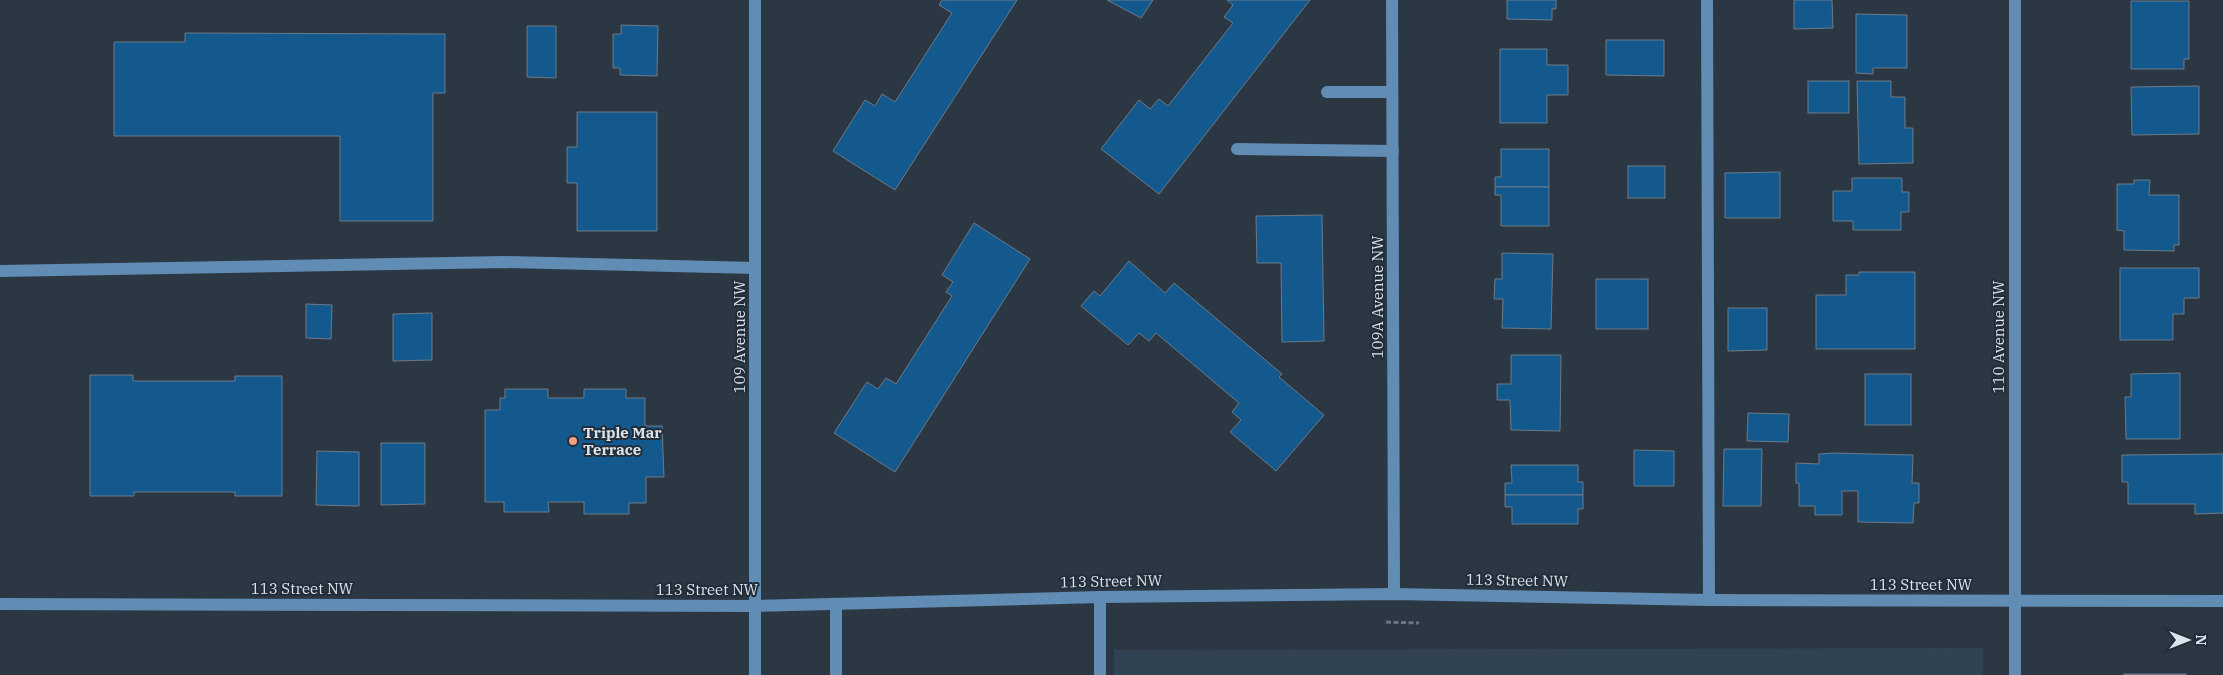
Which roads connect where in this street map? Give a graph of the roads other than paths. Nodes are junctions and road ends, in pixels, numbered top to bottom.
1 (755, 0) edge
2 (1392, 0) edge
3 (1707, 0) edge
4 (2015, 0) edge
5 (1326, 92) dead end
6 (1392, 92) junction
7 (1236, 149) dead end
8 (1393, 151) junction
9 (755, 268) junction
10 (0, 271) edge
11 (1394, 594) junction
12 (1100, 597) junction
13 (1709, 600) junction
14 (2014, 600) junction
15 (2223, 601) edge
16 (0, 604) edge
17 (836, 604) junction
18 (755, 606) junction
19 (755, 675) edge
20 (836, 675) edge
21 (1100, 675) edge
22 (2015, 675) edge

1 - 9 street, 109 Avenue NW
2 - 6 street, 109A Avenue NW
3 - 13 street
4 - 14 street, 110 Avenue NW
5 - 6 street
6 - 8 street, 109A Avenue NW
7 - 8 street
8 - 11 street, 109A Avenue NW
9 - 10 street
9 - 18 street, 109 Avenue NW
11 - 12 street, 113 Street NW
11 - 13 street, 113 Street NW
12 - 17 street, 113 Street NW
12 - 21 street
13 - 14 street, 113 Street NW
14 - 15 street, 113 Street NW
14 - 22 street, 110 Avenue NW
16 - 18 street, 113 Street NW
17 - 18 street, 113 Street NW
17 - 20 street
18 - 19 street, 109 Avenue NW

